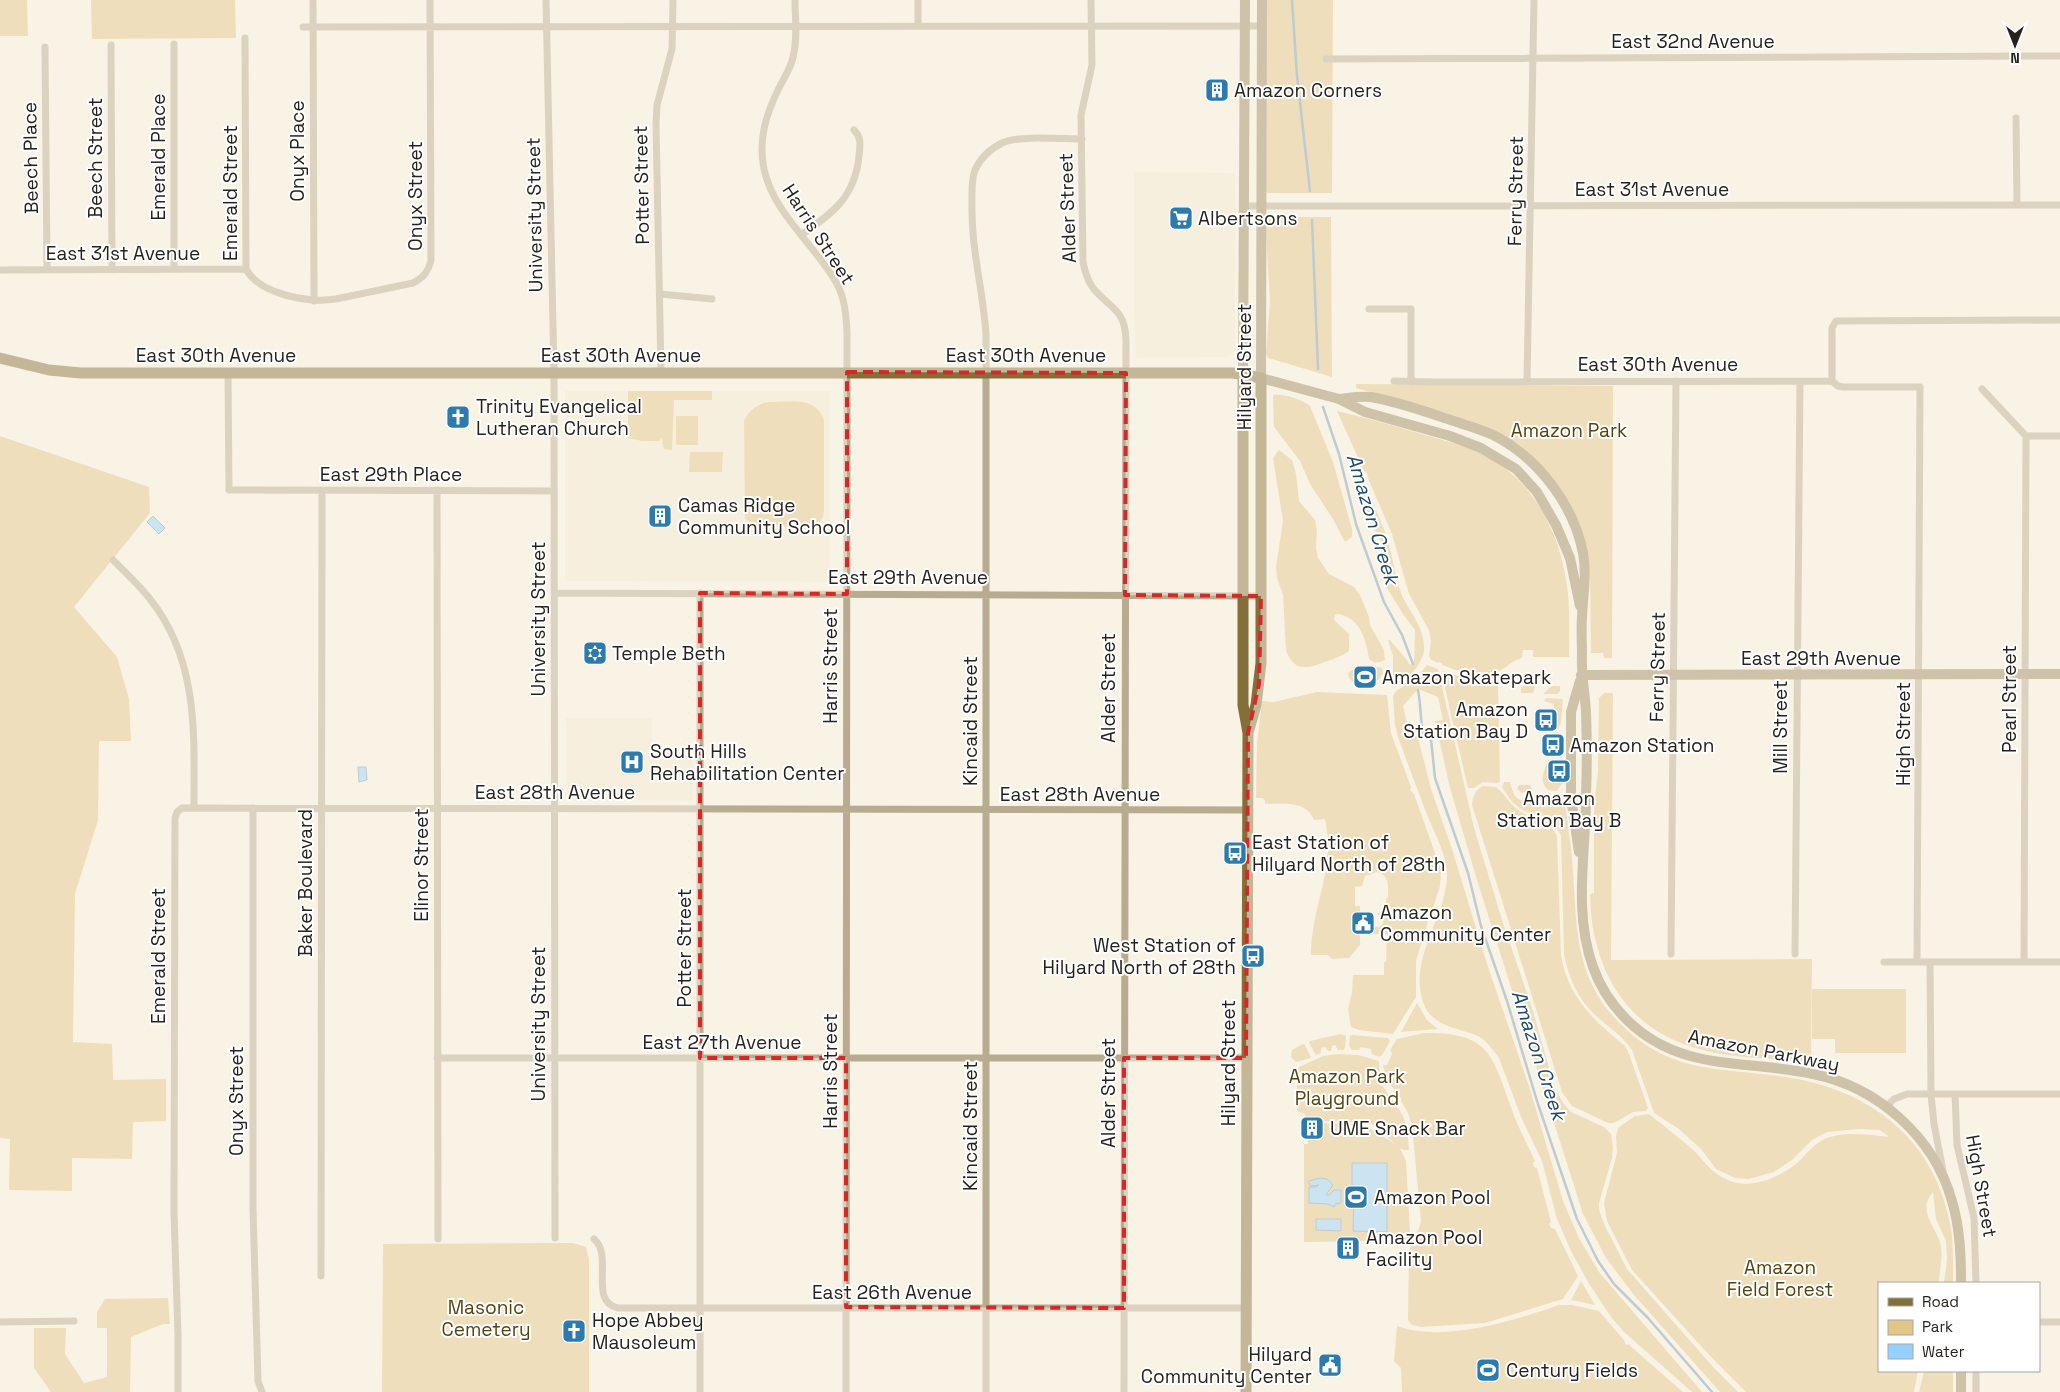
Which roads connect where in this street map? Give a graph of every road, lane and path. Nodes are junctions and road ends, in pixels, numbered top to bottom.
1 (314, 0) edge
2 (430, 0) edge
3 (546, 0) edge
4 (673, 0) edge
5 (795, 0) edge
6 (918, 0) edge
7 (1091, 0) edge
8 (1245, 0) edge
9 (1262, 0) edge
10 (1534, 0) edge
11 (546, 26) junction
12 (673, 26) junction
13 (795, 26) junction
14 (918, 26) junction
15 (1092, 26) junction
16 (1245, 26) junction
17 (1262, 26) junction
18 (314, 27) junction
19 (431, 27) junction
20 (303, 28) dead end
21 (245, 38) dead end
22 (174, 44) dead end
23 (111, 45) dead end
24 (45, 47) dead end
25 (2060, 56) edge
26 (1534, 58) junction
27 (1326, 59) dead end
28 (2016, 118) dead end
29 (854, 130) dead end
30 (1082, 139) junction
31 (2017, 205) junction
32 (2060, 205) edge
33 (1244, 206) junction
34 (1262, 206) junction
35 (1530, 206) junction
36 (801, 235) junction
37 (174, 269) junction
38 (0, 270) edge
39 (47, 270) junction
40 (112, 270) junction
41 (246, 270) junction
42 (660, 294) junction
43 (712, 299) dead end
44 (314, 301) junction
45 (1369, 309) dead end
46 (2060, 320) edge
47 (0, 358) edge
48 (662, 372) junction
49 (847, 372) junction
50 (228, 373) junction
51 (554, 373) junction
52 (986, 373) junction
53 (1126, 373) junction
54 (1243, 375) junction
55 (1261, 378) junction
56 (1394, 381) dead end
57 (1676, 381) junction
58 (1800, 381) junction
59 (1832, 381) junction
60 (1411, 382) junction
61 (1527, 382) junction
62 (1920, 387) joint
63 (1982, 389) dead end
64 (1339, 398) junction
65 (2026, 436) junction
66 (2060, 436) edge
67 (322, 490) junction
68 (437, 490) junction
69 (554, 491) junction
70 (113, 560) dead end
71 (554, 593) junction
72 (700, 593) junction
73 (847, 594) junction
74 (986, 594) junction
75 (1125, 595) junction
76 (1243, 596) junction
77 (1261, 596) junction
78 (1582, 615) junction
79 (2026, 674) junction
80 (2060, 674) edge
81 (1581, 675) junction
82 (1919, 675) junction
83 (1673, 676) junction
84 (1796, 676) junction
85 (1248, 733) junction
86 (437, 807) junction
87 (194, 808) junction
88 (253, 808) junction
89 (322, 808) junction
90 (556, 809) junction
91 (700, 809) junction
92 (846, 809) junction
93 (986, 810) junction
94 (1124, 810) junction
95 (1246, 810) junction
96 (1582, 873) junction
97 (1671, 954) dead end
98 (1795, 954) dead end
99 (1884, 962) dead end
100 (1917, 962) junction
101 (1930, 962) junction
102 (2024, 962) junction
103 (2060, 962) edge
104 (438, 1058) junction
105 (554, 1058) junction
106 (700, 1058) junction
107 (846, 1058) junction
108 (986, 1058) junction
109 (1124, 1058) junction
110 (1246, 1058) junction
111 (1931, 1094) junction
112 (1955, 1094) junction
113 (2060, 1094) edge
114 (1886, 1106) junction
115 (1945, 1181) junction
116 (555, 1238) dead end
117 (438, 1239) dead end
118 (594, 1239) dead end
119 (321, 1276) dead end
120 (1961, 1282) edge
121 (1976, 1282) edge
122 (846, 1307) junction
123 (986, 1308) junction
124 (1124, 1308) junction
125 (1245, 1308) junction
126 (700, 1309) junction
127 (74, 1321) dead end
128 (0, 1322) edge
129 (2040, 1322) edge
130 (2060, 1322) edge
131 (1961, 1372) edge
132 (1976, 1372) edge
133 (178, 1392) edge
134 (262, 1392) edge
135 (700, 1392) edge
136 (846, 1392) edge
137 (986, 1392) edge
138 (1124, 1392) edge
139 (1246, 1392) edge
140 (1961, 1392) edge
141 (1976, 1392) edge

1 - 18 street, Onyx Place
2 - 19 street, Onyx Street
3 - 11 street, University Street
4 - 12 street, Potter Street
5 - 13 street, Harris Street
6 - 14 street
7 - 15 street, Alder Street
8 - 16 main road, Hilyard Street
9 - 17 main road, Hilyard Street
10 - 26 street, Ferry Street
11 - 12 street
11 - 19 street
11 - 51 street, University Street
12 - 13 street
12 - 42 street, Potter Street
13 - 14 street
13 - 36 street, Harris Street
14 - 15 street
15 - 16 street
15 - 30 street, Alder Street
16 - 17 street
16 - 33 main road, Hilyard Street
17 - 34 main road, Hilyard Street
18 - 19 street
18 - 20 street
18 - 44 street, Onyx Place
19 - 44 street, Onyx Street
21 - 41 street, Emerald Street
22 - 37 street, Emerald Place
23 - 40 street, Beech Street
24 - 39 street, Beech Place
25 - 26 street, East 32nd Avenue
26 - 27 street, East 32nd Avenue
26 - 35 street, Ferry Street
28 - 31 street
29 - 36 street
30 - 52 street, Kincaid Street
30 - 53 street, Alder Street
31 - 32 street, East 31st Avenue
31 - 35 street, East 31st Avenue
33 - 34 street, East 31st Avenue
33 - 54 main road, Hilyard Street
34 - 35 street, East 31st Avenue
34 - 55 main road, Hilyard Street
35 - 61 street, Ferry Street
36 - 49 street, Harris Street
37 - 40 street, East 31st Avenue
37 - 41 street, East 31st Avenue
38 - 39 street, East 31st Avenue
39 - 40 street, East 31st Avenue
41 - 44 street, Emerald Street
42 - 43 street
42 - 48 street, Potter Street
45 - 60 street
46 - 59 street
47 - 50 main road, East 30th Avenue
48 - 49 main road, East 30th Avenue
48 - 51 main road, East 30th Avenue
49 - 52 main road, East 30th Avenue
49 - 73 street, Harris Street
50 - 51 main road, East 30th Avenue
50 - 67 street, East 29th Place
51 - 69 street, University Street
52 - 53 main road, East 30th Avenue
52 - 74 street, Kincaid Street
53 - 54 main road, East 30th Avenue
53 - 75 street, Alder Street
54 - 55 main road, Amazon Parkway
54 - 76 main road, Hilyard Street
55 - 64 main road, Amazon Parkway
55 - 77 main road, Hilyard Street
56 - 60 street, East 30th Avenue
57 - 58 street, East 30th Avenue
57 - 61 street, East 30th Avenue
57 - 83 street, Ferry Street
58 - 59 street, East 30th Avenue
58 - 84 street, Mill Street
59 - 62 street, East 30th Avenue
60 - 61 street, East 30th Avenue
62 - 82 street, High Street
63 - 65 street
64 - 78 main road, Amazon Parkway
64 - 78 main road, Amazon Parkway
65 - 66 street
65 - 79 street, Pearl Street
67 - 68 street, East 29th Place
67 - 89 street, Baker Boulevard
68 - 69 street, East 29th Place
68 - 86 street, Elinor Street
69 - 71 street, University Street
70 - 87 street
71 - 72 street, East 29th Avenue
71 - 90 street, University Street
72 - 73 street, East 29th Avenue
72 - 91 street, Potter Street
73 - 74 street, East 29th Avenue
73 - 92 street, Harris Street
74 - 75 street, East 29th Avenue
74 - 93 street, Kincaid Street
75 - 76 street, East 29th Avenue
75 - 94 street, Alder Street
76 - 77 street, East 29th Avenue
76 - 85 main road, Hilyard Street
77 - 85 main road, Hilyard Street
78 - 81 main road, Amazon Parkway
79 - 80 main road, East 29th Avenue
79 - 82 main road, East 29th Avenue
79 - 102 street, Pearl Street
81 - 83 main road, East 29th Avenue
81 - 96 main road, Amazon Parkway
81 - 96 main road, Amazon Parkway
82 - 84 main road, East 29th Avenue
82 - 100 street, High Street
83 - 84 main road, East 29th Avenue
83 - 97 street, Ferry Street
84 - 98 street, Mill Street
85 - 95 main road, Hilyard Street
86 - 89 street, East 28th Avenue
86 - 90 street, East 28th Avenue
86 - 104 street, Elinor Street
87 - 88 street, East 28th Avenue
87 - 133 street, Emerald Street
88 - 89 street, East 28th Avenue
88 - 134 street, Onyx Street
89 - 119 street, Baker Boulevard
90 - 91 street, East 28th Avenue
90 - 105 street, University Street
91 - 92 street, East 28th Avenue
91 - 106 street, Potter Street
92 - 93 street, East 28th Avenue
92 - 107 street, Harris Street
93 - 94 street, East 28th Avenue
93 - 108 street, Kincaid Street
94 - 95 street, East 28th Avenue
94 - 109 street, Alder Street
95 - 110 main road, Hilyard Street
96 - 114 main road, Amazon Parkway
99 - 100 street
100 - 101 street
101 - 102 street
101 - 111 street, High Street
102 - 103 street
104 - 105 street, East 27th Avenue
104 - 117 street, Elinor Street
105 - 106 street, East 27th Avenue
105 - 116 street, University Street
106 - 107 street, East 27th Avenue
106 - 126 street, Potter Street
107 - 108 street, East 27th Avenue
107 - 122 street, Harris Street
108 - 109 street, East 27th Avenue
108 - 123 street, Kincaid Street
109 - 110 street, East 27th Avenue
109 - 124 street, Alder Street
110 - 125 main road, Hilyard Street
111 - 112 street
111 - 114 street
111 - 115 street, High Street
112 - 113 street
112 - 121 street, High Street
114 - 115 main road, Amazon Parkway
115 - 120 main road, Amazon Parkway
118 - 126 street, East 26th Avenue
122 - 123 street, East 26th Avenue
122 - 126 street, East 26th Avenue
122 - 136 street, Harris Street
123 - 124 street, East 26th Avenue
123 - 137 street, Kincaid Street
124 - 125 street, East 26th Avenue
124 - 138 street, Alder Street
125 - 139 main road, Hilyard Street
126 - 135 street, Potter Street
127 - 128 street
129 - 130 street
131 - 140 main road
132 - 141 street

